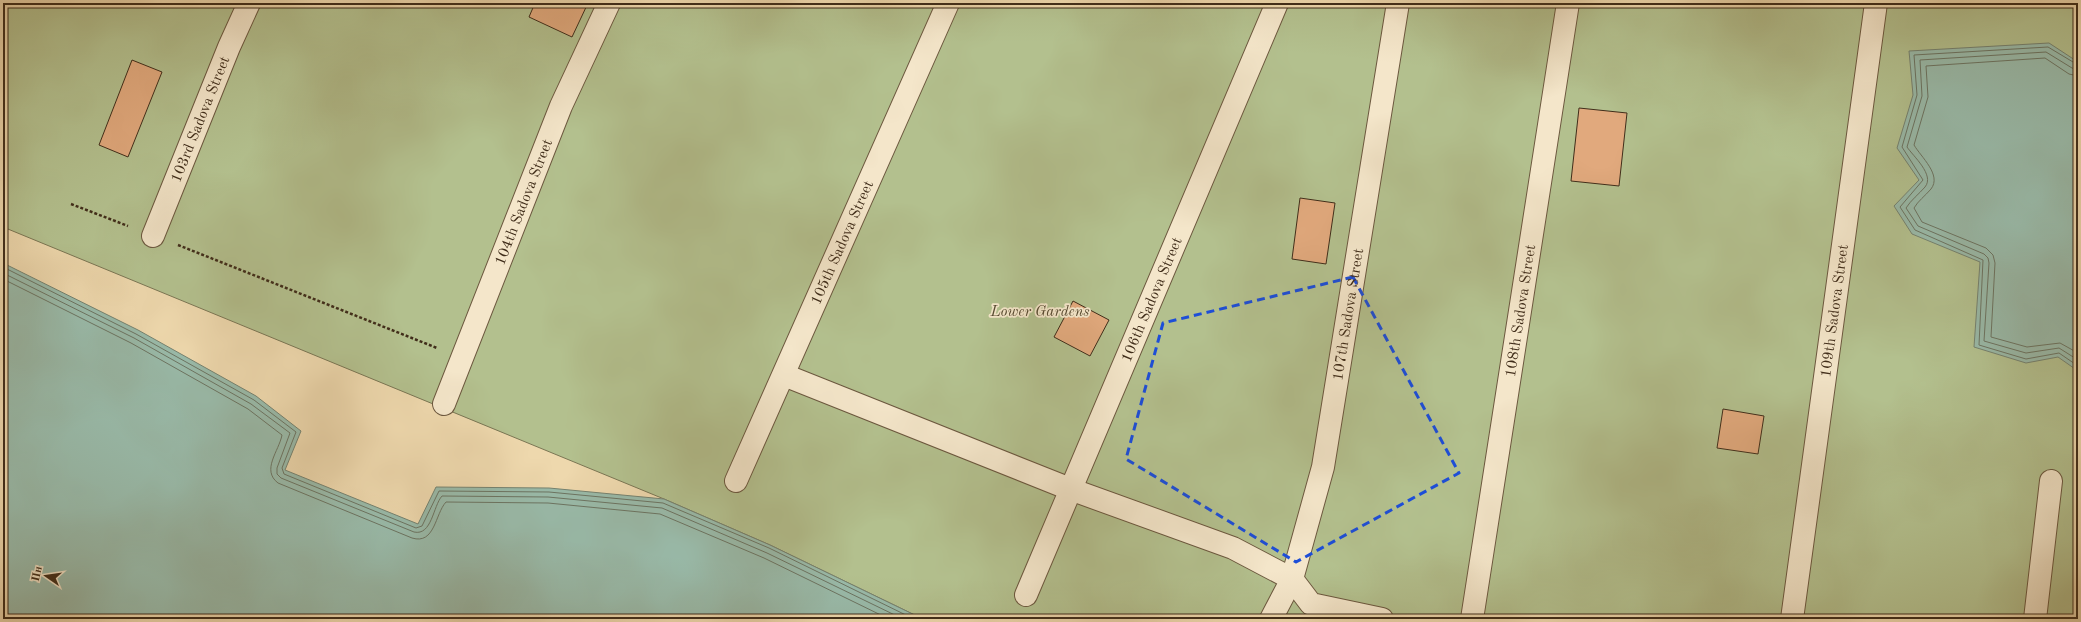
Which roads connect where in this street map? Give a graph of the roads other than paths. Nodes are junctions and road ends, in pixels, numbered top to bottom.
1 (249, 3) edge
2 (609, 3) edge
3 (948, 3) edge
4 (1277, 3) edge
5 (1398, 3) edge
6 (1568, 3) edge
7 (1876, 3) edge
8 (153, 236) road end
9 (784, 374) junction
10 (444, 404) dead end
11 (736, 481) dead end
12 (2051, 481) dead end
13 (1070, 489) junction
14 (1292, 579) junction
15 (1026, 595) dead end
16 (1271, 619) edge
17 (1382, 619) edge
18 (1472, 619) edge
19 (1792, 619) edge
20 (2035, 619) edge

1 - 8 street, 103rd Sadova Street
2 - 10 street, 104th Sadova Street
3 - 9 street, 105th Sadova Street
4 - 13 street, 106th Sadova Street
5 - 14 street, 107th Sadova Street
6 - 18 street, 108th Sadova Street
7 - 19 street, 109th Sadova Street
9 - 11 street, 105th Sadova Street
9 - 13 street
12 - 20 street
13 - 14 street
13 - 15 street, 106th Sadova Street
14 - 16 street, 107th Sadova Street
14 - 17 street

